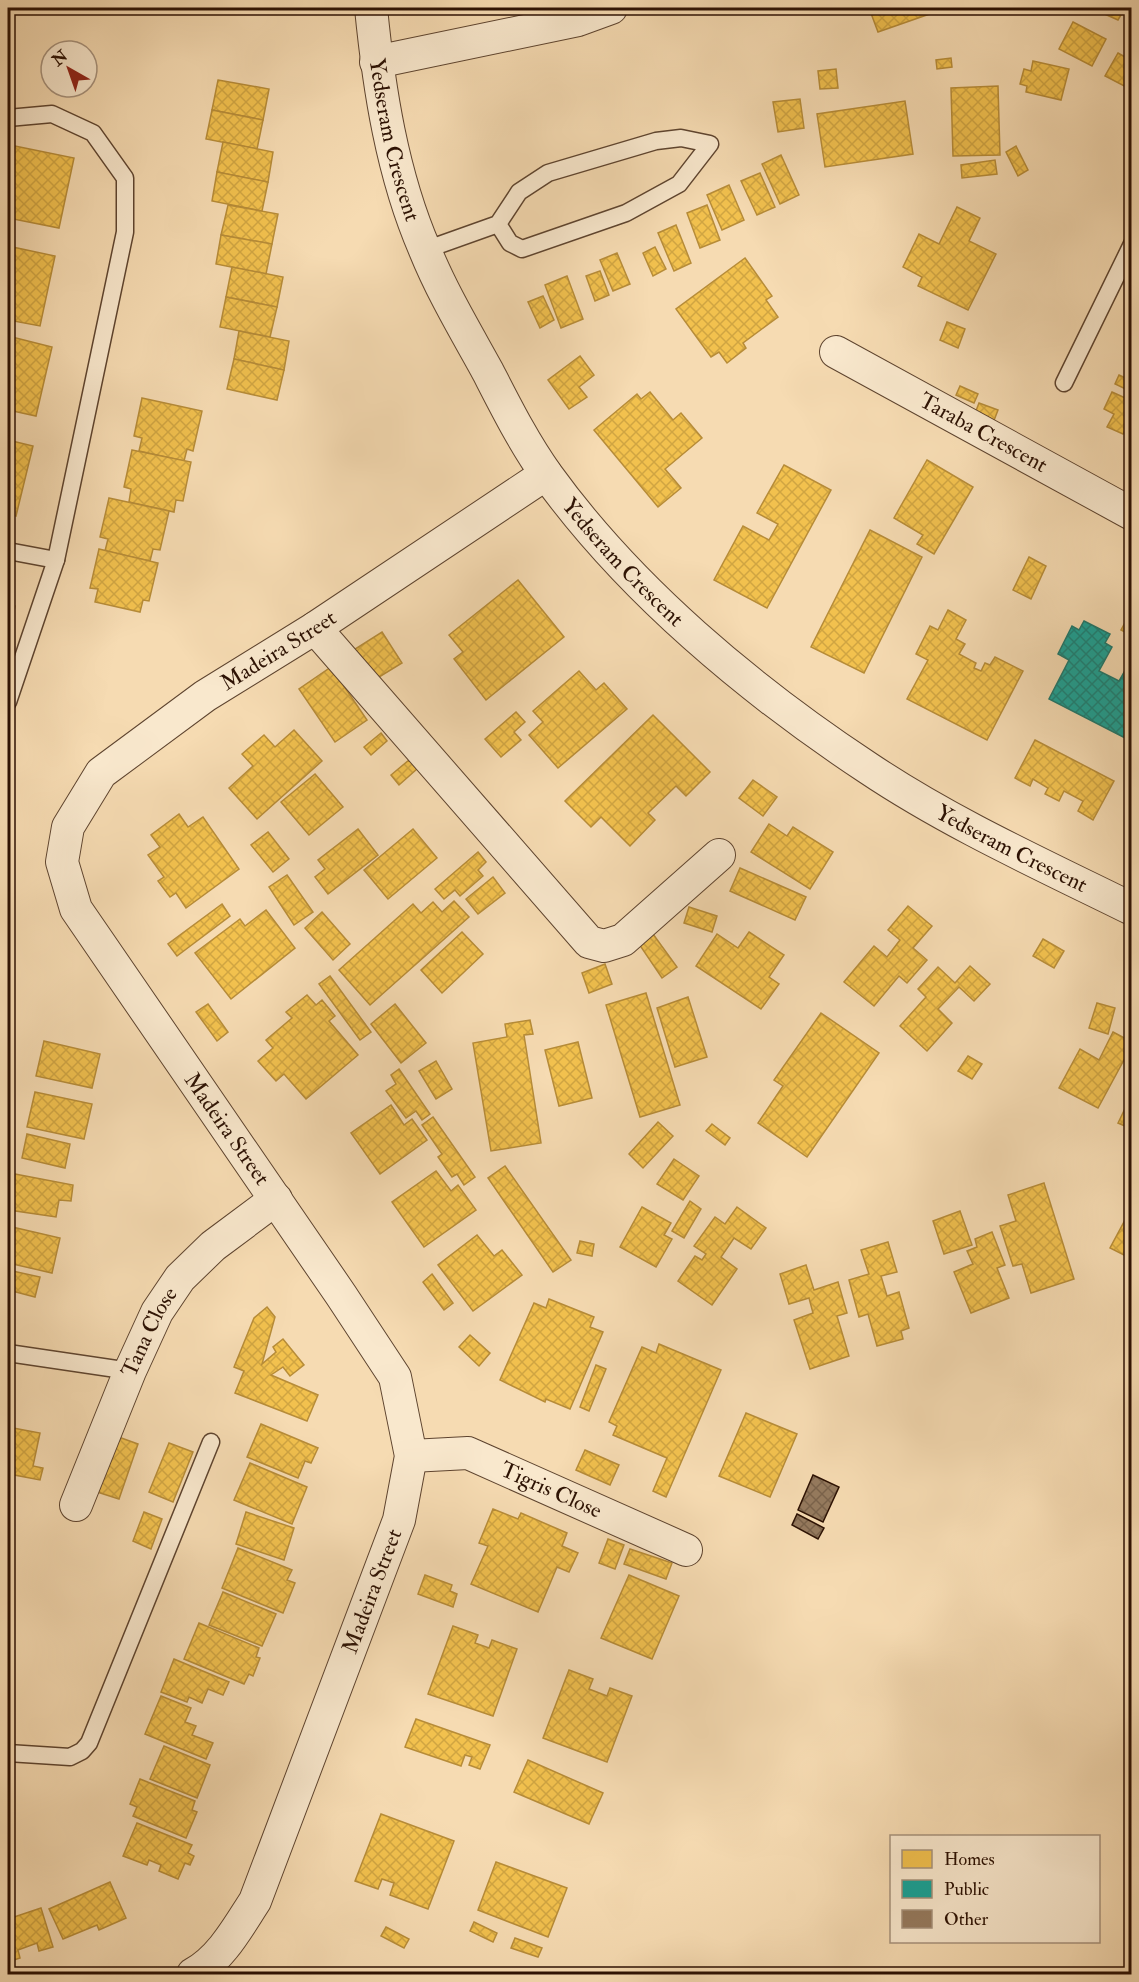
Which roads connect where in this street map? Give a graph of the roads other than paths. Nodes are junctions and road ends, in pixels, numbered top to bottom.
1 (371, 8) edge
2 (611, 8) edge
3 (376, 62) junction
4 (8, 118) edge
5 (498, 224) junction
6 (1131, 244) edge
7 (424, 250) junction
8 (836, 352) dead end
9 (1064, 383) dead end
10 (546, 474) junction
11 (1131, 514) edge
12 (8, 551) edge
13 (56, 560) junction
14 (315, 628) junction
15 (8, 702) edge
16 (719, 855) dead end
17 (1130, 906) edge
18 (276, 1199) junction
19 (8, 1353) edge
20 (130, 1371) junction
21 (211, 1442) dead end
22 (411, 1456) junction
23 (76, 1504) dead end
24 (686, 1550) dead end
25 (8, 1753) edge
26 (193, 1974) edge

1 - 3 street, Yedseram Crescent
2 - 3 street
3 - 7 street, Yedseram Crescent
4 - 13 lane
5 - 5 lane
5 - 7 lane
6 - 9 lane
7 - 10 street, Yedseram Crescent
8 - 11 street, Taraba Crescent
10 - 14 street, Madeira Street
10 - 17 street, Yedseram Crescent
12 - 13 lane
13 - 15 lane
14 - 16 street
14 - 18 street, Madeira Street
18 - 20 street, Tana Close
18 - 22 street, Madeira Street
19 - 20 lane
20 - 23 street, Tana Close
21 - 25 lane
22 - 24 street, Tigris Close
22 - 26 street, Madeira Street

